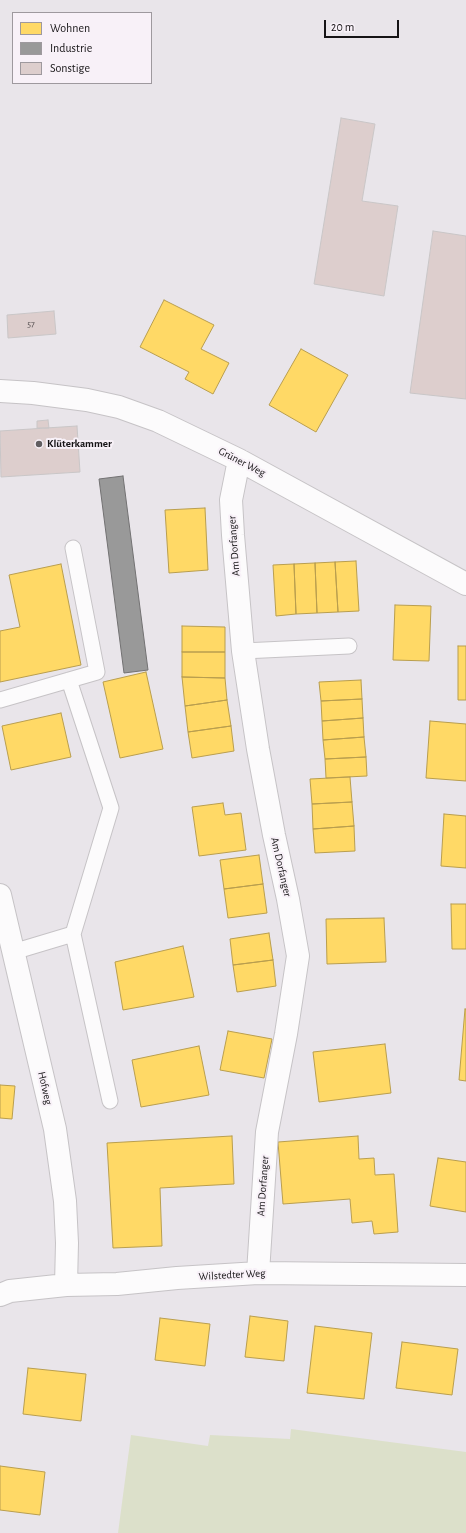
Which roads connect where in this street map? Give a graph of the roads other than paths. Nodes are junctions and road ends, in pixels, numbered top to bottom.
1 (0, 391) edge
2 (239, 460) junction
3 (73, 548) dead end
4 (466, 584) edge
5 (349, 646) dead end
6 (243, 651) junction
7 (69, 680) junction
8 (0, 700) edge
9 (0, 895) edge
10 (73, 934) junction
11 (13, 952) junction
12 (110, 1101) dead end
13 (258, 1274) junction
14 (466, 1275) edge
15 (66, 1286) junction
16 (0, 1295) edge

1 - 2 street, Grüner Weg
2 - 4 street, Grüner Weg
2 - 6 street, Am Dorfanger
3 - 7 lane
5 - 6 lane
6 - 13 street, Am Dorfanger
7 - 8 lane
7 - 10 lane
9 - 11 street, Hofweg
10 - 11 lane
10 - 12 lane
11 - 15 street, Hofweg
13 - 14 street, Wilstedter Weg
13 - 15 street, Wilstedter Weg
15 - 16 street, Wilstedter Weg

